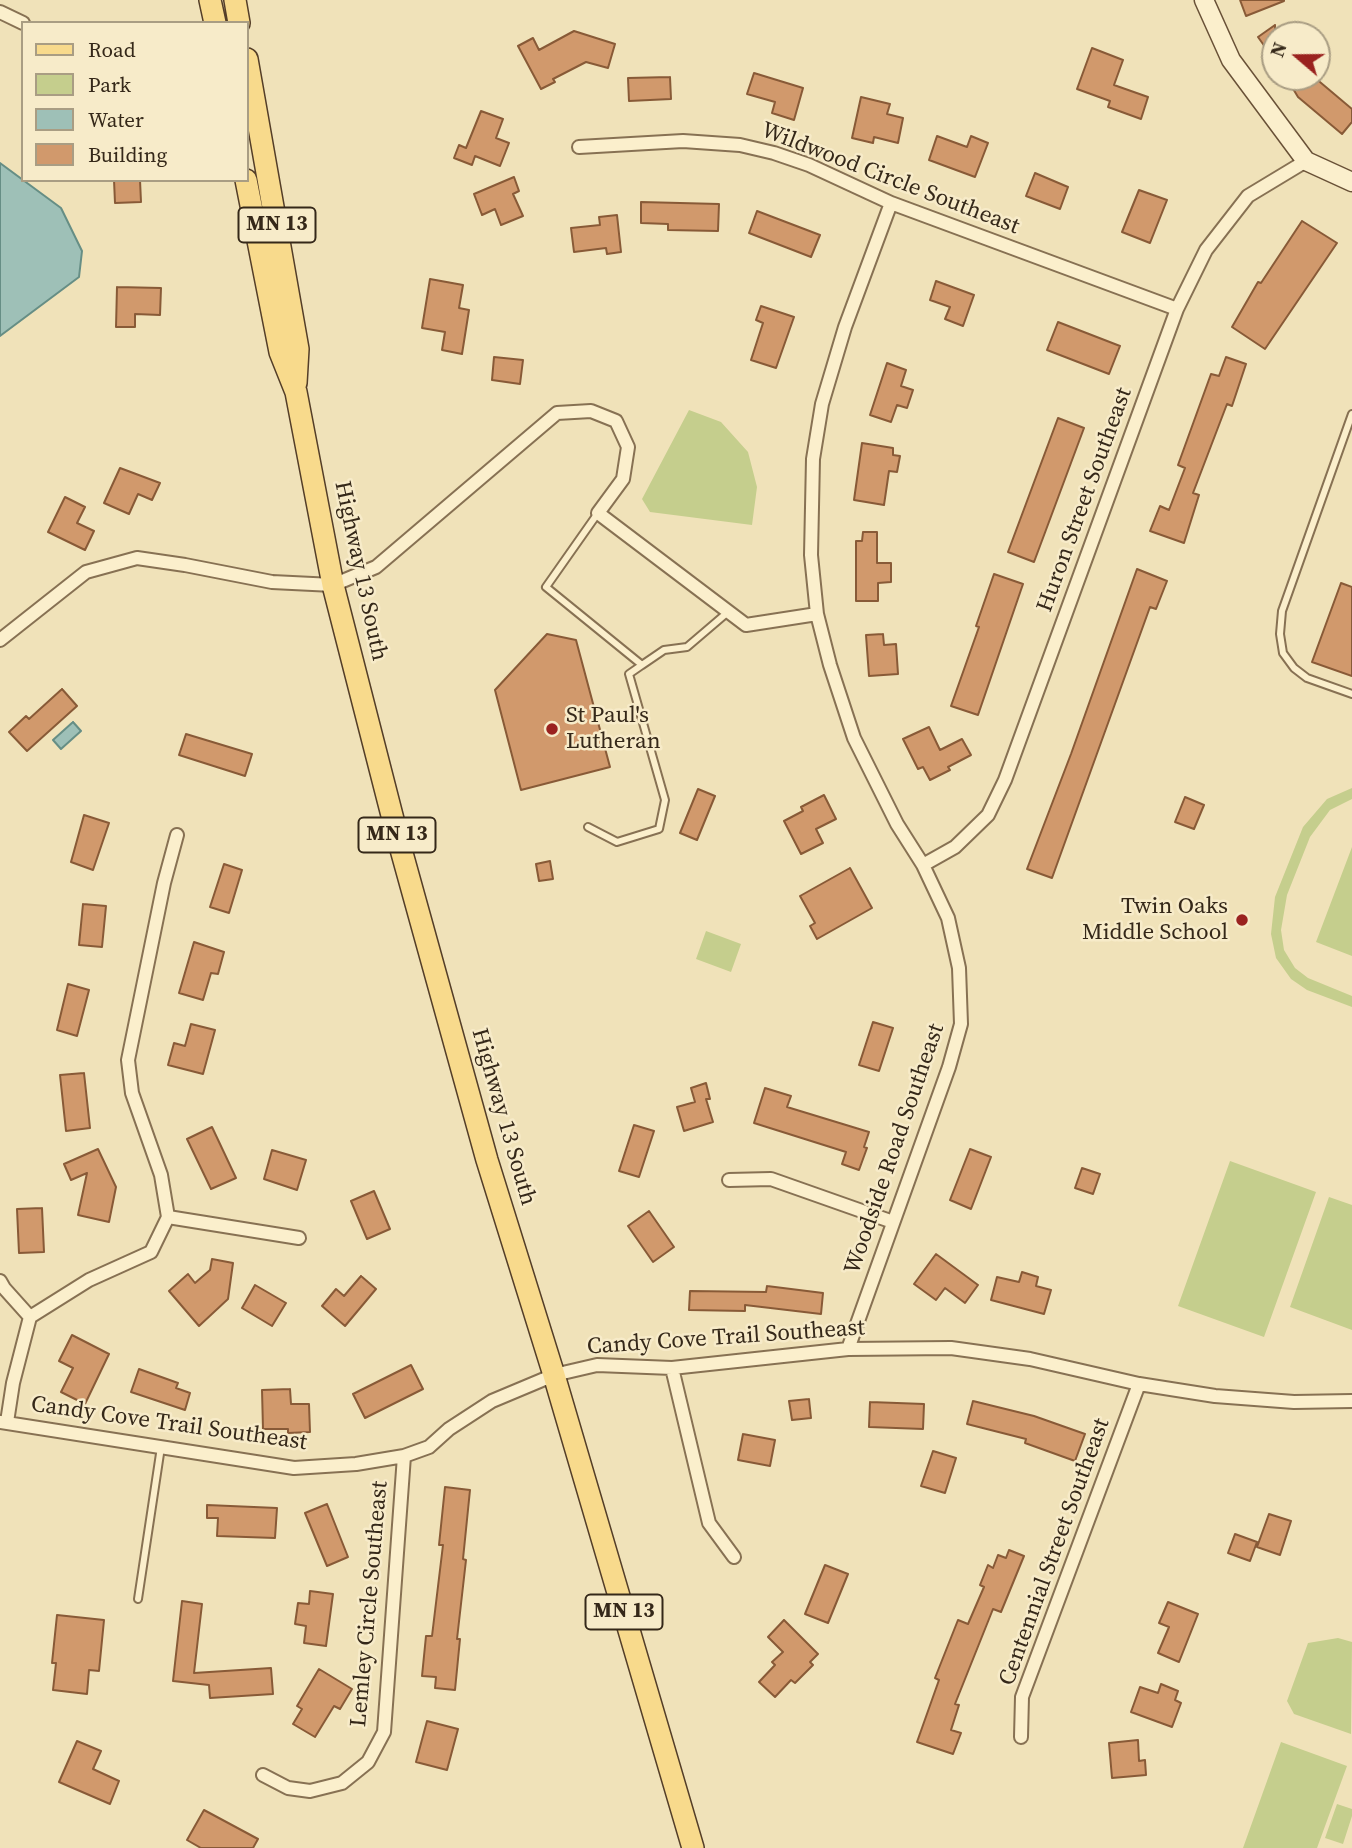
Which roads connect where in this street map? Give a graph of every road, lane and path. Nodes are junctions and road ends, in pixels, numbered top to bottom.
1 (210, 0) edge
2 (234, 0) edge
3 (1204, 0) edge
4 (0, 12) edge
5 (215, 21) edge
6 (239, 21) edge
7 (21, 22) edge
8 (248, 65) edge
9 (579, 147) dead end
10 (1306, 161) junction
11 (246, 182) edge
12 (1352, 182) edge
13 (891, 204) junction
14 (1177, 309) junction
15 (296, 393) junction
16 (1352, 414) edge
17 (598, 513) junction
18 (333, 584) junction
19 (728, 612) junction
20 (817, 614) junction
21 (0, 640) edge
22 (642, 665) junction
23 (1352, 694) edge
24 (589, 827) dead end
25 (177, 835) dead end
26 (923, 865) junction
27 (729, 1180) dead end
28 (167, 1217) junction
29 (893, 1222) junction
30 (299, 1238) dead end
31 (0, 1280) edge
32 (30, 1317) junction
33 (848, 1349) junction
34 (672, 1368) junction
35 (554, 1376) junction
36 (1139, 1384) junction
37 (1352, 1401) edge
38 (4, 1422) edge
39 (161, 1447) junction
40 (404, 1456) junction
41 (734, 1557) dead end
42 (138, 1599) dead end
43 (1021, 1737) dead end
44 (263, 1775) dead end
45 (694, 1848) edge

1 - 5 main road
2 - 6 main road
3 - 10 street
4 - 7 street
8 - 15 main road, Highway 13 South / MN 13
9 - 13 street, Wildwood Circle Southeast
10 - 12 street
10 - 14 street, Huron Street Southeast
11 - 15 main road, Highway 13 South / MN 13
13 - 14 street, Wildwood Circle Southeast
13 - 20 street, Woodside Road Southeast
14 - 26 street, Huron Street Southeast
15 - 18 main road, Highway 13 South / MN 13
16 - 23 lane
17 - 18 street
17 - 19 street
17 - 22 lane
18 - 21 street
18 - 35 main road, Highway 13 South / MN 13
19 - 20 street
19 - 22 lane
20 - 26 street, Woodside Road Southeast
22 - 24 lane
25 - 28 street
26 - 29 street, Woodside Road Southeast
27 - 29 street
28 - 30 street
28 - 32 street
29 - 33 street, Woodside Road Southeast
31 - 32 street
32 - 38 street
33 - 34 street, Candy Cove Trail Southeast
33 - 36 street, Candy Cove Trail Southeast
34 - 35 street, Candy Cove Trail Southeast
34 - 41 street
35 - 40 street, Candy Cove Trail Southeast
35 - 45 main road, Highway 13 South / MN 13
36 - 37 street, Candy Cove Trail Southeast
36 - 43 street, Centennial Street Southeast
38 - 39 street, Candy Cove Trail Southeast
39 - 40 street, Candy Cove Trail Southeast
39 - 42 lane
40 - 44 street, Lemley Circle Southeast

